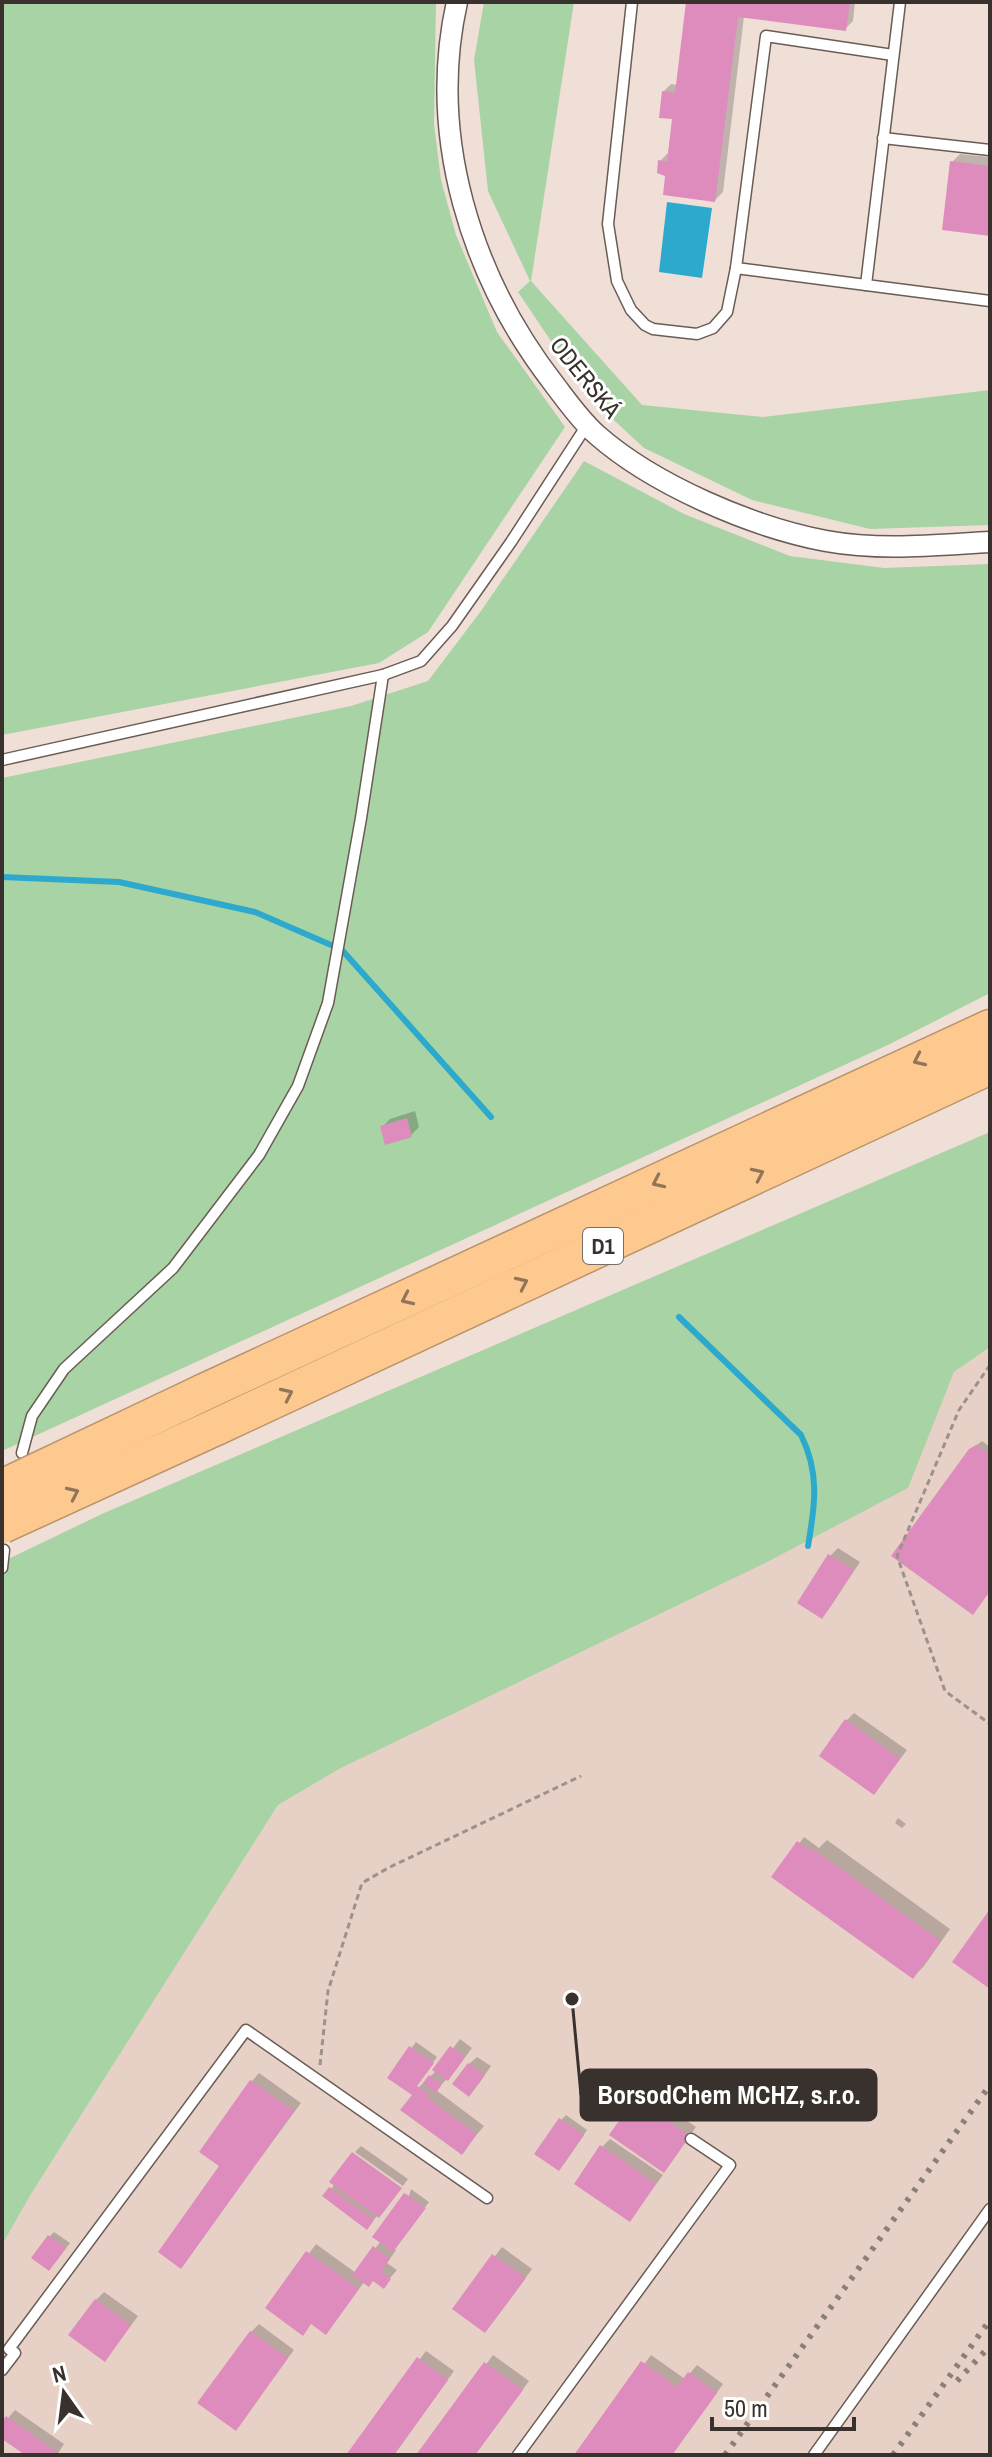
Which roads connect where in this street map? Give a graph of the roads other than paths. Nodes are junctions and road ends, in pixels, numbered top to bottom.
1 (457, 2) edge
2 (632, 2) edge
3 (900, 2) edge
4 (893, 55) junction
5 (883, 138) junction
6 (990, 150) edge
7 (736, 268) junction
8 (866, 285) junction
9 (990, 301) edge
10 (587, 425) junction
11 (990, 542) edge
12 (383, 675) junction
13 (2, 760) edge
14 (990, 1028) edge
15 (990, 1066) edge
16 (22, 1453) dead end
17 (2, 1488) edge
18 (3, 1538) edge
19 (2, 1568) edge
20 (691, 2139) dead end
21 (487, 2198) dead end
22 (990, 2209) edge
23 (2, 2370) edge
24 (518, 2455) edge
25 (814, 2455) edge

1 - 10 street, ODERSKÁ
2 - 7 lane
3 - 4 lane
4 - 5 lane
4 - 7 lane
5 - 6 lane
5 - 8 lane
7 - 8 lane
8 - 9 lane
10 - 11 street, ODERSKÁ
10 - 12 lane
12 - 13 lane
12 - 16 lane
14 -> 17 highway, D1, bridge
18 -> 15 highway, D1, bridge
18 - 19 lane
20 - 24 lane
21 - 23 lane
22 - 25 lane

